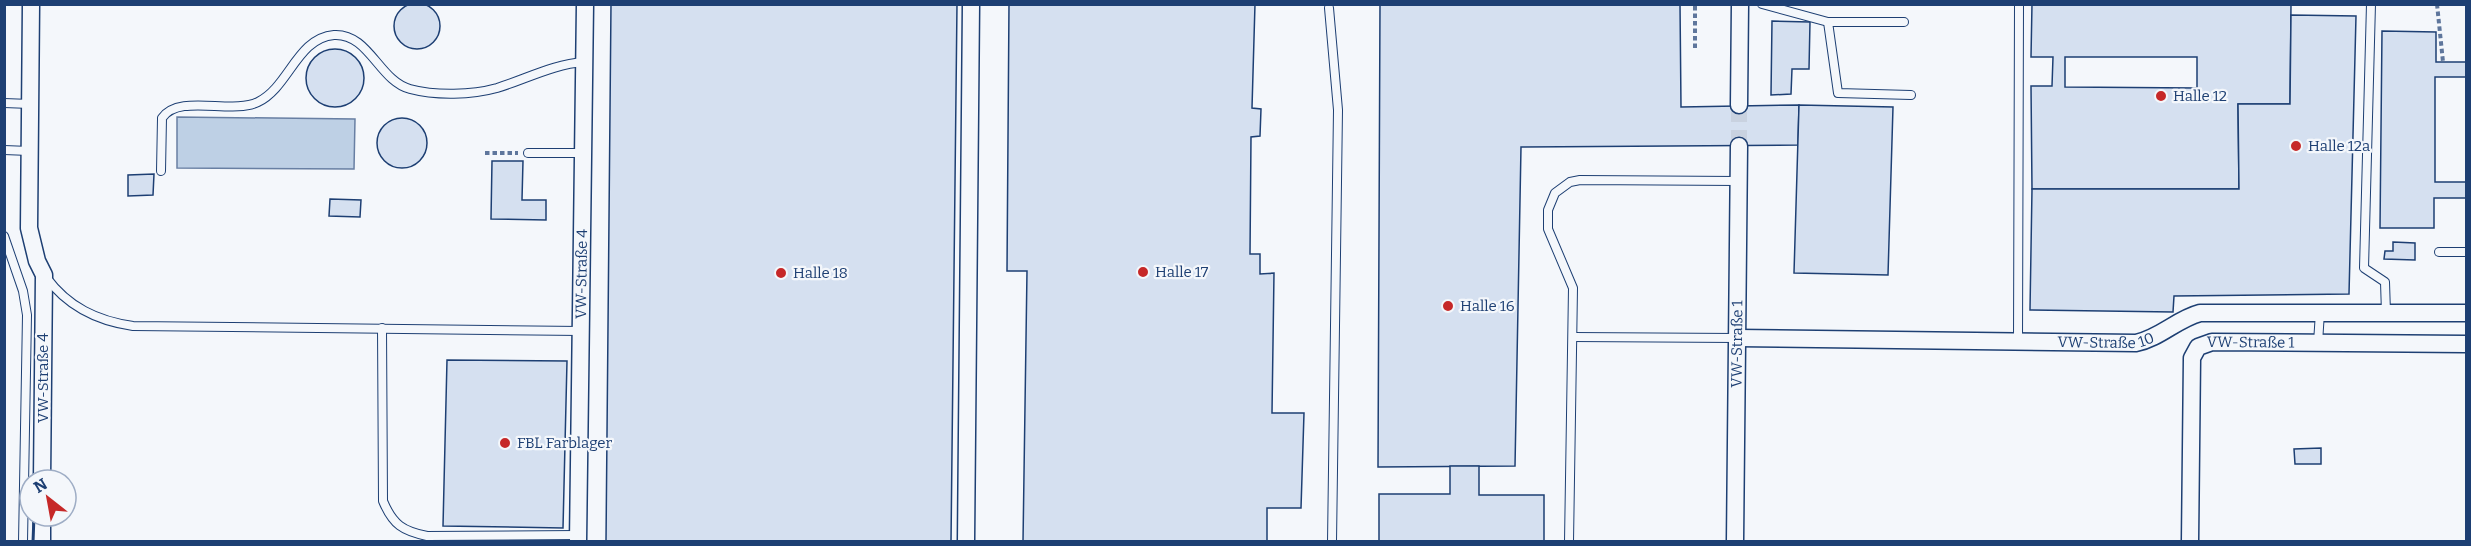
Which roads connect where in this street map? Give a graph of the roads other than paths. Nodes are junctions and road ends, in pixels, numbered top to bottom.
1 (31, 4) edge
2 (585, 4) edge
3 (970, 4) edge
4 (1740, 4) edge
5 (1762, 4) edge
6 (2019, 4) edge
7 (2370, 4) edge
8 (1329, 8) dead end
9 (1828, 22) junction
10 (1904, 22) dead end
11 (584, 62) junction
12 (1911, 95) dead end
13 (4, 103) edge
14 (30, 104) junction
15 (1739, 105) tunnel mouth
16 (1739, 146) tunnel mouth
17 (4, 150) edge
18 (29, 151) junction
19 (528, 153) road end
20 (583, 153) junction
21 (161, 171) dead end
22 (1738, 181) junction
23 (4, 236) edge
24 (2439, 252) dead end
25 (2466, 252) edge
26 (44, 275) junction
27 (2320, 312) junction
28 (2386, 313) junction
29 (2466, 313) edge
30 (382, 328) junction
31 (580, 331) junction
32 (1573, 337) junction
33 (1737, 338) junction
34 (2018, 342) junction
35 (2318, 343) junction
36 (2466, 344) edge
37 (42, 468) edge
38 (578, 538) edge
39 (23, 542) edge
40 (966, 542) edge
41 (1332, 542) edge
42 (1569, 542) edge
43 (1734, 542) edge
44 (2190, 542) edge

1 - 14 street
2 - 11 street, VW-Straße 4
3 - 40 street
4 - 15 street
5 - 9 lane
6 - 34 lane
7 - 28 lane
8 - 41 lane
9 - 10 lane
9 - 12 lane
11 - 20 street, VW-Straße 4
11 - 21 lane
13 - 14 lane
14 - 18 street
16 - 22 street, VW-Straße 1
17 - 18 lane
18 - 26 street
19 - 20 lane
20 - 31 street, VW-Straße 4
22 - 32 lane
22 - 33 street, VW-Straße 1
23 - 39 lane
24 - 25 lane
26 - 30 lane
26 - 37 street, VW-Straße 4
27 - 28 street, VW-Straße 10
27 - 34 street, VW-Straße 10
27 - 35 lane
28 - 29 street, VW-Straße 10
30 - 31 lane
30 - 38 lane
31 - 38 street, VW-Straße 4
32 - 33 lane
32 - 42 lane
33 - 34 street, VW-Straße 10
33 - 43 street, VW-Straße 1
35 - 36 street, VW-Straße 1
35 - 44 street, VW-Straße 1

